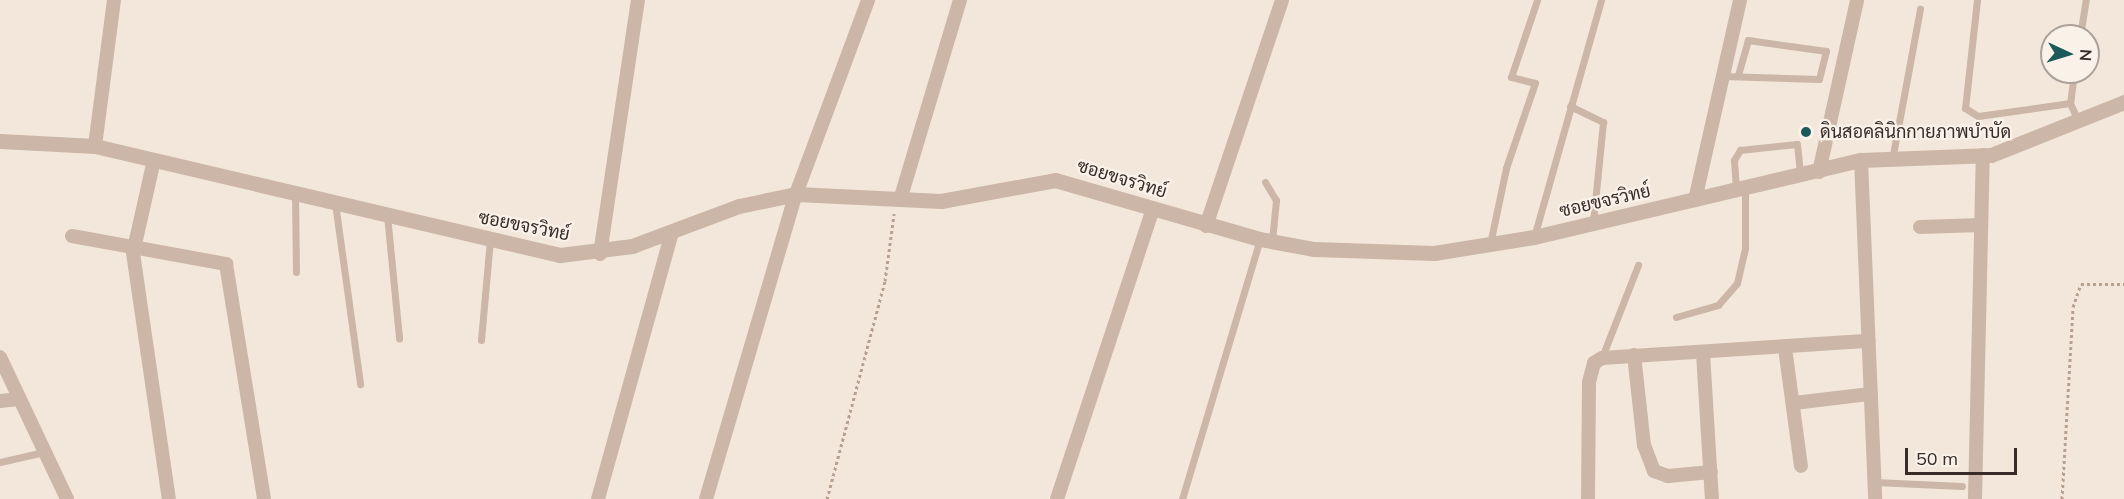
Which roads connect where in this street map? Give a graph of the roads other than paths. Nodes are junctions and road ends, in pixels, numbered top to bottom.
1 (114, 0) edge
2 (638, 0) edge
3 (868, 0) edge
4 (960, 0) edge
5 (1282, 0) edge
6 (1537, 0) edge
7 (1601, 0) edge
8 (1740, 0) edge
9 (1857, 0) edge
10 (1977, 0) edge
11 (2086, 0) edge
12 (1920, 9) dead end
13 (2082, 24) edge
14 (1738, 75) junction
15 (1723, 76) junction
16 (2072, 84) edge
17 (2124, 102) edge
18 (2070, 103) junction
19 (1570, 106) junction
20 (2078, 121) junction
21 (0, 141) edge
22 (95, 146) junction
23 (1983, 155) junction
24 (154, 160) junction
25 (1862, 160) junction
26 (1892, 160) junction
27 (1819, 172) junction
28 (1800, 177) junction
29 (1265, 182) dead end
30 (1741, 191) junction
31 (295, 194) junction
32 (796, 194) junction
33 (898, 200) junction
34 (1695, 200) junction
35 (335, 203) junction
36 (1152, 209) junction
37 (387, 215) junction
38 (1593, 223) junction
39 (1981, 225) junction
40 (1206, 226) junction
41 (1920, 227) dead end
42 (672, 233) junction
43 (72, 236) dead end
44 (1534, 237) junction
45 (490, 240) junction
46 (1266, 240) junction
47 (134, 245) junction
48 (1489, 246) junction
49 (600, 254) junction
50 (1638, 264) dead end
51 (296, 272) dead end
52 (1676, 317) dead end
53 (399, 338) dead end
54 (481, 340) dead end
55 (1868, 341) junction
56 (1785, 348) junction
57 (1703, 353) junction
58 (1634, 355) junction
59 (0, 357) edge
60 (1602, 358) junction
61 (360, 384) dead end
62 (1870, 394) junction
63 (19, 399) junction
64 (0, 401) edge
65 (1794, 403) junction
66 (44, 452) junction
67 (0, 462) edge
68 (1801, 466) dead end
69 (1711, 472) junction
70 (1874, 482) junction
71 (1962, 486) dead end
72 (67, 499) edge
73 (169, 499) edge
74 (264, 499) edge
75 (598, 499) edge
76 (706, 499) edge
77 (1057, 499) edge
78 (1182, 499) edge
79 (1588, 499) edge
80 (1712, 499) edge
81 (1875, 499) edge
82 (1975, 499) edge

1 - 22 street
2 - 49 street
3 - 32 street
4 - 33 street
5 - 40 street
6 - 48 lane
7 - 19 lane
8 - 15 street
9 - 27 street
10 - 18 lane
11 - 13 lane
12 - 26 lane
14 - 14 lane
14 - 15 lane
15 - 34 street
16 - 18 lane
17 - 20 street, ซอยขจรวิทย์
18 - 20 lane
19 - 38 lane
19 - 44 lane
20 - 23 street, ซอยขจรวิทย์
21 - 22 street, ซอยขจรวิทย์
22 - 24 street, ซอยขจรวิทย์
23 - 26 street, ซอยขจรวิทย์
23 - 39 street
24 - 31 street, ซอยขจรวิทย์
24 - 47 street
25 - 26 street, ซอยขจรวิทย์
25 - 27 street, ซอยขจรวิทย์
25 - 55 street
27 - 28 street, ซอยขจรวิทย์
28 - 30 street, ซอยขจรวิทย์
28 - 30 lane
29 - 46 lane
30 - 34 street, ซอยขจรวิทย์
30 - 52 lane
31 - 35 street, ซอยขจรวิทย์
31 - 51 lane
32 - 33 street, ซอยขจรวิทย์
32 - 42 street, ซอยขจรวิทย์
32 - 76 street
33 - 36 street, ซอยขจรวิทย์
34 - 38 street, ซอยขจรวิทย์
35 - 37 street, ซอยขจรวิทย์
35 - 61 lane
36 - 40 street, ซอยขจรวิทย์
36 - 77 street
37 - 45 street, ซอยขจรวิทย์
37 - 53 lane
38 - 44 street, ซอยขจรวิทย์
39 - 41 street
39 - 82 street
40 - 46 street, ซอยขจรวิทย์
42 - 49 street, ซอยขจรวิทย์
42 - 75 street
43 - 47 street
44 - 48 street, ซอยขจรวิทย์
45 - 49 street, ซอยขจรวิทย์
45 - 54 lane
46 - 48 street, ซอยขจรวิทย์
46 - 78 lane
47 - 73 street
47 - 74 street
50 - 60 lane
55 - 56 street
55 - 62 street
56 - 57 street
56 - 65 street
57 - 58 street
57 - 69 street
58 - 60 street
58 - 69 street
59 - 63 street
60 - 79 street
62 - 65 street
62 - 70 street
63 - 64 street
63 - 66 street
65 - 68 street
66 - 67 lane
66 - 72 street
69 - 80 street
70 - 71 lane
70 - 81 street

